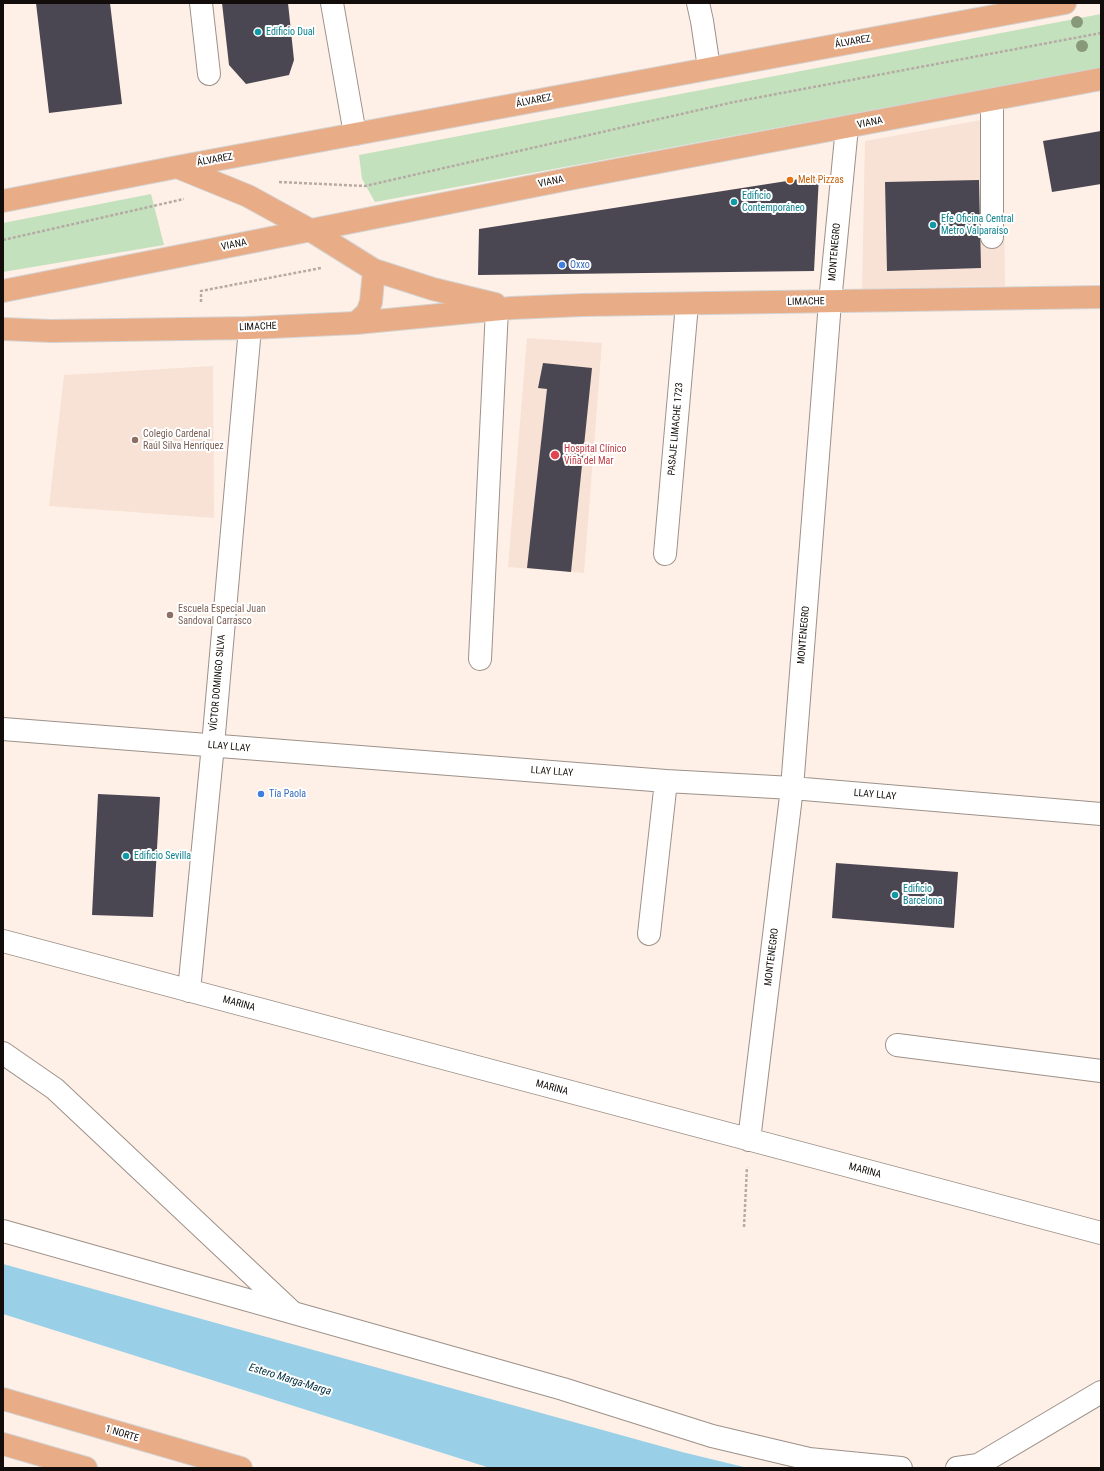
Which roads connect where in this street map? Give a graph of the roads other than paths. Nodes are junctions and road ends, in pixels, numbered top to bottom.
1 (201, 3) edge
2 (332, 3) edge
3 (698, 3) edge
4 (1065, 3) edge
5 (710, 68) junction
6 (209, 74) dead end
7 (1101, 79) edge
8 (992, 100) junction
9 (847, 127) junction
10 (355, 134) junction
11 (177, 167) junction
12 (3, 201) edge
13 (310, 230) junction
14 (992, 237) dead end
15 (374, 270) junction
16 (3, 291) edge
17 (1101, 297) edge
18 (830, 302) junction
19 (687, 304) junction
20 (504, 308) junction
21 (356, 323) junction
22 (250, 328) junction
23 (3, 329) edge
24 (666, 554) dead end
25 (480, 659) dead end
26 (3, 729) edge
27 (213, 746) junction
28 (666, 781) junction
29 (792, 788) junction
30 (1101, 814) edge
31 (649, 934) dead end
32 (3, 941) edge
33 (189, 991) junction
34 (897, 1045) dead end
35 (3, 1053) edge
36 (1101, 1071) edge
37 (749, 1140) junction
38 (3, 1231) edge
39 (1101, 1233) edge
40 (294, 1314) junction
41 (1101, 1392) edge
42 (3, 1399) edge
43 (3, 1444) edge
44 (86, 1468) edge
45 (241, 1468) edge
46 (901, 1468) edge
47 (956, 1468) edge

1 - 6 street
2 - 10 street
3 - 5 street
4 - 5 main road, ÁLVAREZ
5 - 10 main road, ÁLVAREZ
7 - 8 main road, VIANA
8 - 9 main road, VIANA
8 - 14 street
9 - 13 main road, VIANA
9 - 18 street, MONTENEGRO
10 - 11 main road, ÁLVAREZ
11 - 12 main road, ÁLVAREZ
11 - 13 main road, LIMACHE
13 - 15 main road, LIMACHE
13 - 16 main road, VIANA
15 - 20 main road, LIMACHE
15 - 21 main road
17 - 18 main road, LIMACHE
18 - 19 main road, LIMACHE
18 - 29 street, MONTENEGRO
19 - 20 main road, LIMACHE
19 - 24 street, PASAJE LIMACHE 1723
20 - 21 main road, LIMACHE
20 - 25 street
21 - 22 main road, LIMACHE
22 - 23 main road, LIMACHE
22 - 27 street, VÍCTOR DOMINGO SILVA
26 - 27 street, LLAY LLAY
27 - 28 street, LLAY LLAY
27 - 33 street, VÍCTOR DOMINGO SILVA
28 - 29 street, LLAY LLAY
28 - 31 street
29 - 30 street, LLAY LLAY
29 - 37 street, MONTENEGRO
32 - 33 street, MARINA
33 - 37 street, MARINA
34 - 36 street
35 - 40 street
37 - 39 street, MARINA
38 - 40 street
40 - 46 street
41 - 47 street
42 - 45 main road, 1 NORTE
43 - 44 main road

